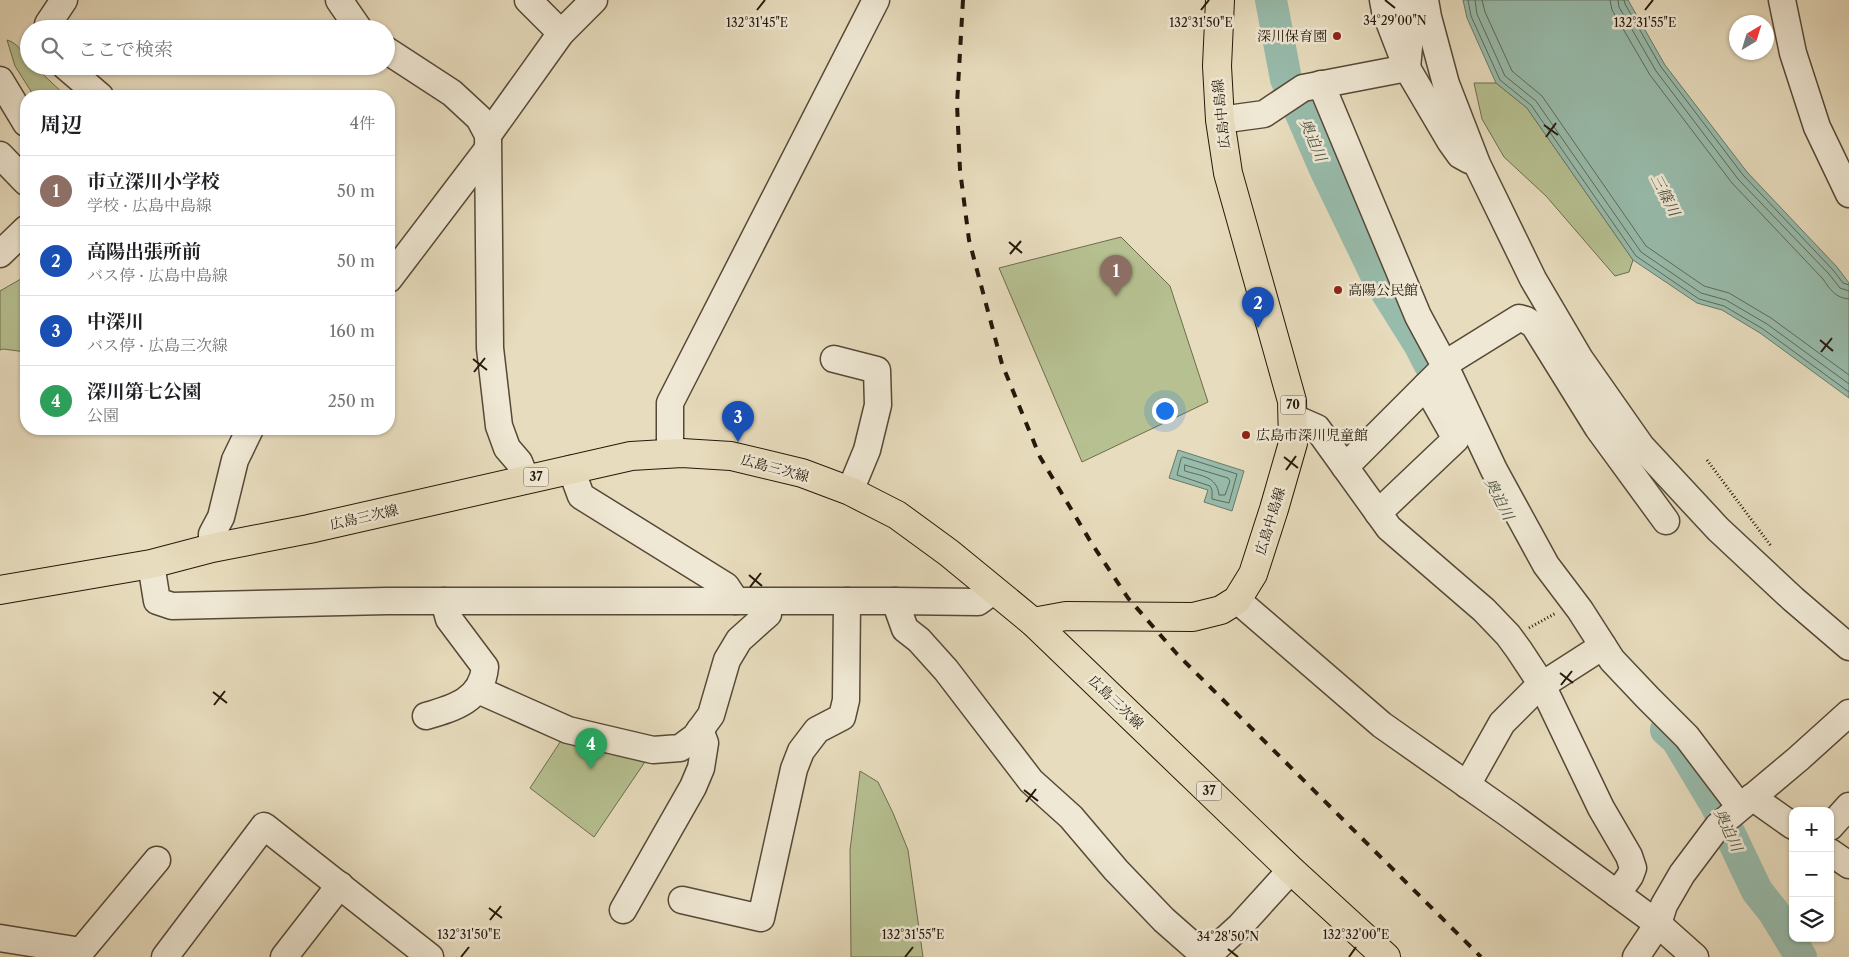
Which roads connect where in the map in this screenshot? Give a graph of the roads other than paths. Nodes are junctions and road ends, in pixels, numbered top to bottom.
1 (64, 0) edge
2 (339, 0) edge
3 (528, 0) edge
4 (594, 0) edge
5 (876, 0) edge
6 (1220, 0) edge
7 (1383, 0) edge
8 (1404, 0) edge
9 (1425, 0) edge
10 (1782, 0) edge
11 (51, 20) edge
12 (353, 20) edge
13 (561, 33) junction
14 (395, 56) edge
15 (1408, 68) junction
16 (76, 75) edge
17 (0, 80) edge
18 (1321, 84) junction
19 (93, 90) edge
20 (20, 113) edge
21 (1220, 120) junction
22 (488, 143) junction
23 (0, 155) edge
24 (1477, 164) junction
25 (20, 176) edge
26 (1849, 194) edge
27 (20, 237) edge
28 (10, 251) edge
29 (395, 271) edge
30 (834, 358) dead end
31 (1436, 376) junction
32 (1294, 418) junction
33 (247, 435) edge
34 (670, 453) junction
35 (1345, 467) junction
36 (571, 469) junction
37 (526, 479) junction
38 (850, 491) junction
39 (1378, 513) junction
40 (1666, 521) dead end
41 (212, 548) junction
42 (151, 564) junction
43 (0, 590) edge
44 (993, 591) junction
45 (1237, 600) junction
46 (444, 601) junction
47 (736, 601) junction
48 (847, 601) junction
49 (896, 601) junction
50 (768, 602) junction
51 (1033, 622) junction
52 (1603, 646) junction
53 (1849, 647) edge
54 (1542, 685) junction
55 (478, 690) junction
56 (1849, 713) edge
57 (426, 716) dead end
58 (700, 730) junction
59 (1467, 784) junction
60 (1746, 802) junction
61 (1849, 806) edge
62 (1834, 823) edge
63 (1789, 824) edge
64 (1834, 855) edge
65 (158, 860) dead end
66 (1849, 865) edge
67 (1291, 870) junction
68 (340, 885) junction
69 (1617, 894) junction
70 (682, 900) dead end
71 (623, 910) dead end
72 (1658, 924) junction
73 (0, 938) edge
74 (416, 953) edge
75 (166, 957) edge
76 (284, 957) edge
77 (1206, 957) edge
78 (1386, 957) edge
79 (1636, 957) edge
80 (1695, 957) edge

1 - 11 street
2 - 12 street
3 - 13 street
4 - 13 street
5 - 34 street
6 - 21 main road, 広島中島線 / 70
7 - 15 street
8 - 15 street
9 - 24 street
10 - 26 street
13 - 22 street
14 - 22 street
15 - 18 street
15 - 24 street
16 - 19 street
17 - 20 street
18 - 21 street
18 - 31 street
21 - 32 main road, 広島中島線 / 70
22 - 29 street
22 - 37 street
23 - 25 street
24 - 53 street
27 - 28 street
30 - 38 street
31 - 35 street
31 - 39 street
31 - 40 street
31 - 52 street
32 - 35 street
32 - 45 main road, 広島中島線 / 70
33 - 41 street
34 - 36 main road, 広島三次線 / 37
34 - 38 main road, 広島三次線 / 37
35 - 39 street
36 - 37 main road, 広島三次線 / 37
36 - 47 street
37 - 41 main road, 広島三次線 / 37
38 - 44 main road, 広島三次線 / 37
39 - 54 street
41 - 42 main road, 広島三次線 / 37
42 - 43 main road, 広島三次線 / 37
42 - 46 street
44 - 49 street
44 - 51 main road, 広島三次線 / 37
45 - 51 main road, 広島中島線 / 70
45 - 59 street
46 - 47 street
46 - 55 street
47 - 50 street
48 - 49 street
48 - 50 street
48 - 70 street
49 - 77 street
50 - 58 street
51 - 67 main road, 広島三次線 / 37
52 - 54 street
52 - 60 street
54 - 59 street
54 - 69 street
55 - 57 street
55 - 58 street
56 - 60 street
58 - 71 street
59 - 69 street
60 - 63 street
60 - 72 street
61 - 62 street
64 - 66 street
65 - 73 street
67 - 77 street
67 - 78 main road, 広島三次線 / 37
68 - 74 street
68 - 75 street
68 - 76 street
69 - 72 street
72 - 79 street
72 - 80 street

